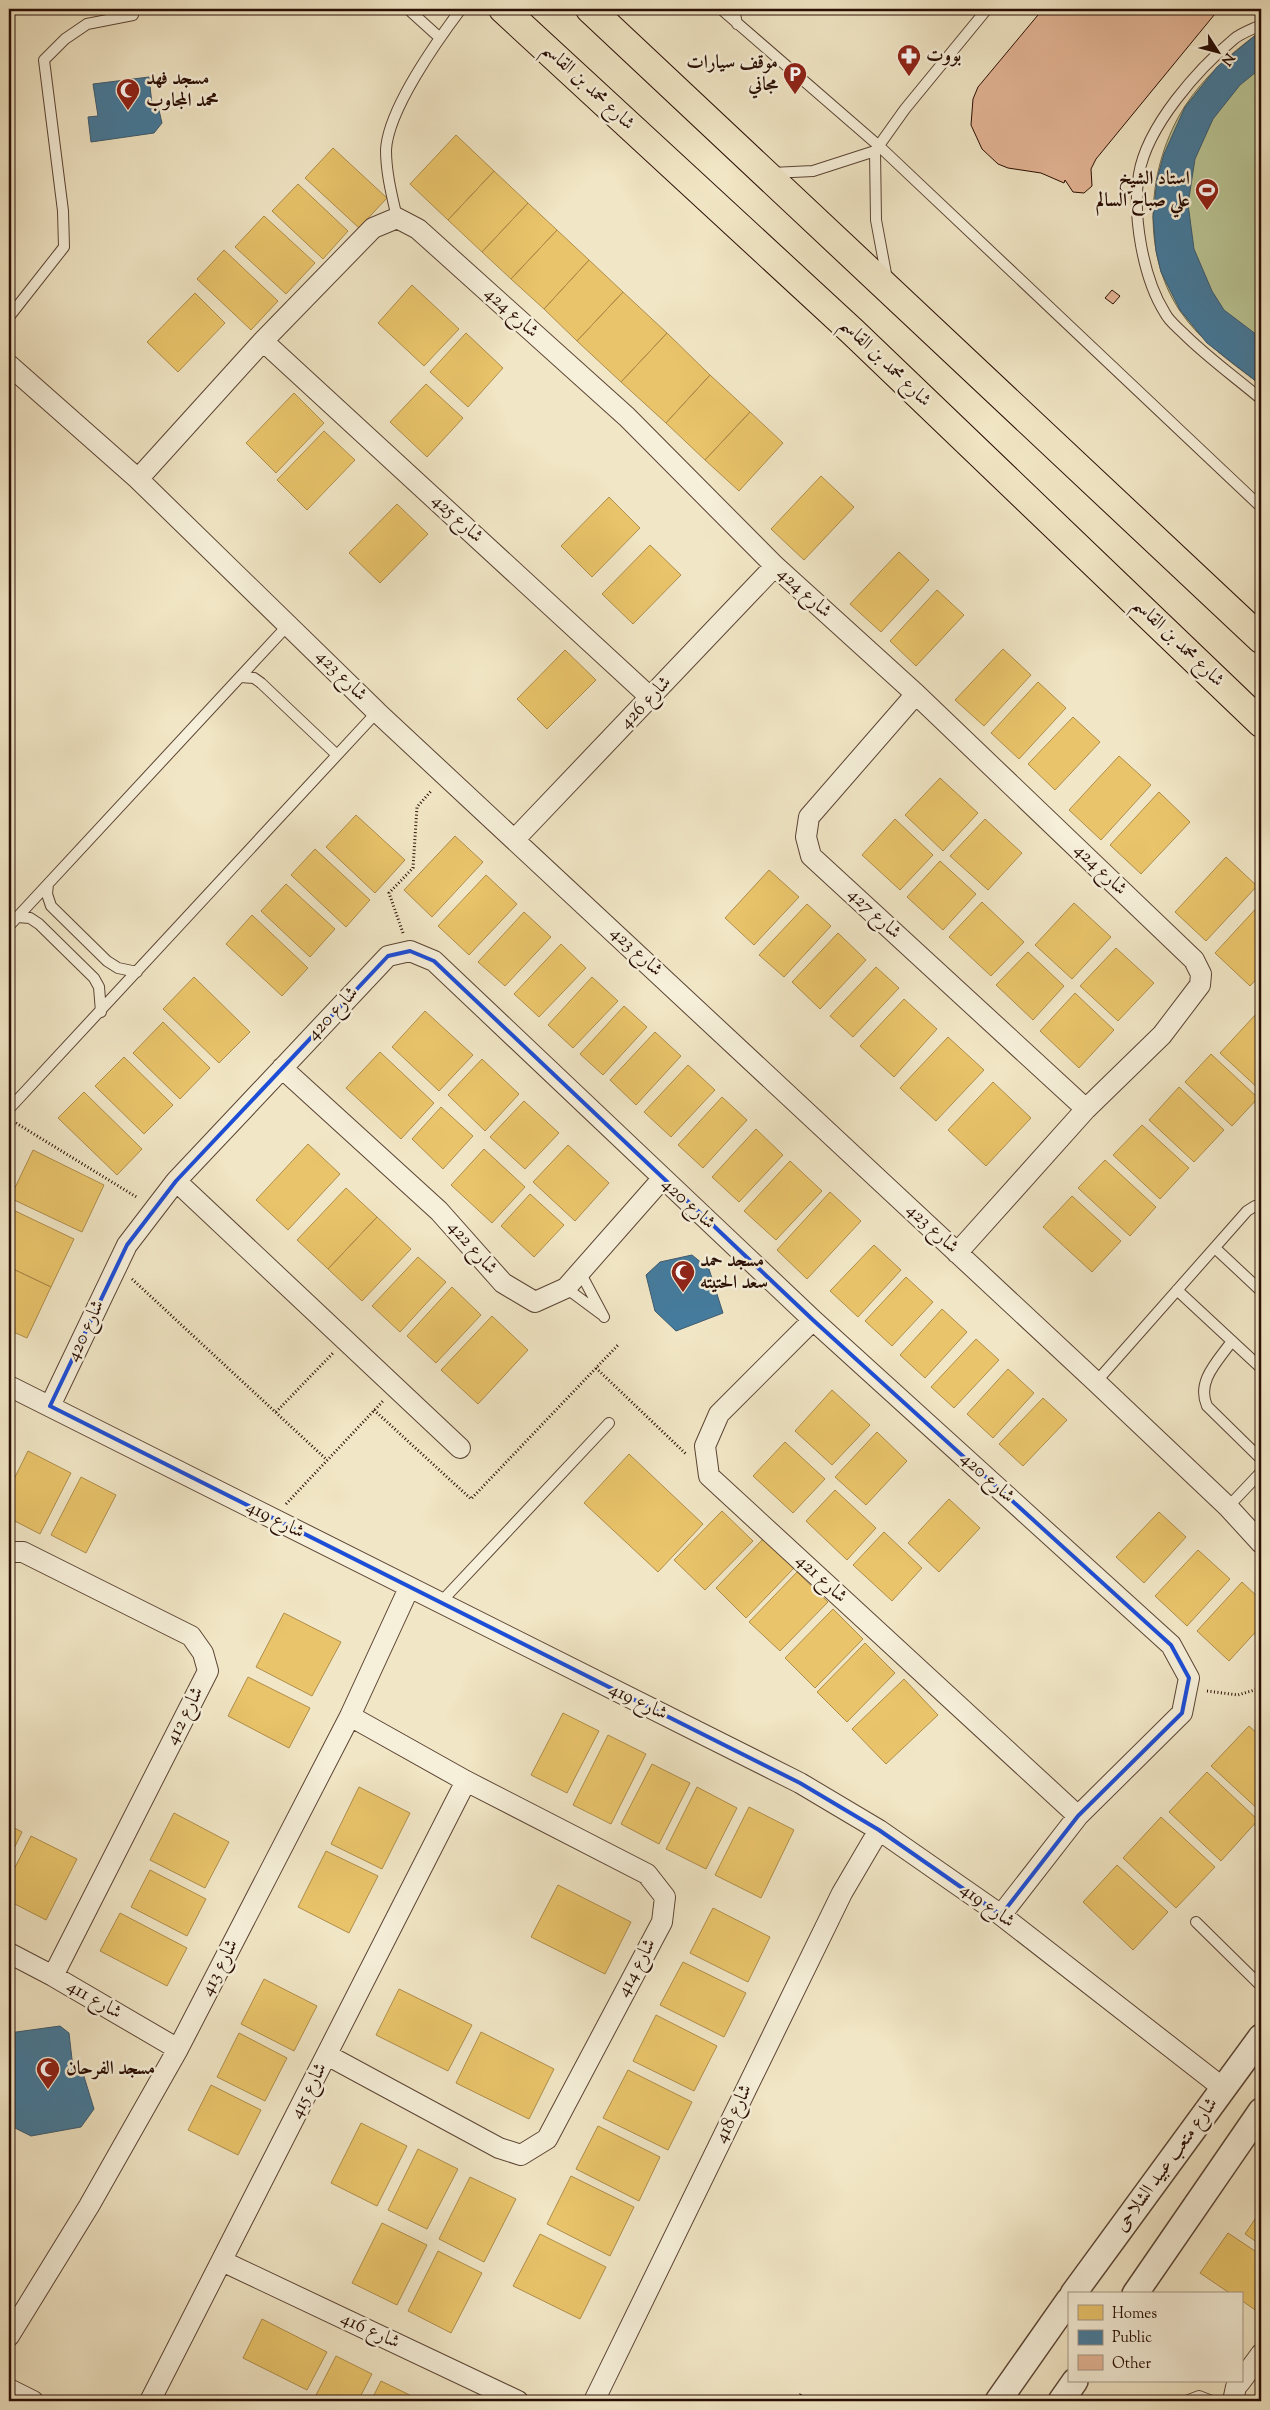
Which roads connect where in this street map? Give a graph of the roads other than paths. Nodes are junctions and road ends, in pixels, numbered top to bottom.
1 (408, 9) edge
2 (461, 9) edge
3 (504, 9) edge
4 (590, 9) edge
5 (721, 9) edge
6 (734, 9) edge
7 (987, 9) edge
8 (133, 15) dead end
9 (737, 24) junction
10 (1261, 25) edge
11 (440, 38) junction
12 (877, 149) junction
13 (766, 172) junction
14 (397, 218) junction
15 (892, 293) junction
16 (9, 317) edge
17 (263, 341) junction
18 (9, 365) edge
19 (1261, 399) edge
20 (138, 479) junction
21 (1261, 507) edge
22 (775, 566) junction
23 (289, 624) junction
24 (1261, 639) edge
25 (240, 677) junction
26 (916, 694) junction
27 (651, 698) junction
28 (377, 712) junction
29 (1261, 723) edge
30 (337, 755) junction
31 (515, 839) junction
32 (48, 884) junction
33 (17, 917) junction
34 (9, 926) edge
35 (138, 972) junction
36 (101, 1012) junction
37 (282, 1068) junction
38 (9, 1109) edge
39 (1086, 1109) junction
40 (662, 1179) junction
41 (176, 1181) junction
42 (1261, 1206) edge
43 (1215, 1248) junction
44 (957, 1253) junction
45 (580, 1272) junction
46 (566, 1288) junction
47 (1177, 1290) junction
48 (1261, 1291) edge
49 (813, 1320) junction
50 (1232, 1340) junction
51 (1261, 1368) edge
52 (1096, 1382) junction
53 (9, 1386) edge
54 (50, 1406) junction
55 (609, 1423) dead end
56 (460, 1448) dead end
57 (1261, 1459) edge
58 (1261, 1472) edge
59 (1228, 1507) junction
60 (1261, 1543) edge
61 (9, 1552) edge
62 (409, 1588) junction
63 (440, 1604) junction
64 (350, 1716) junction
65 (466, 1781) junction
66 (1078, 1816) junction
67 (879, 1830) junction
68 (1001, 1915) junction
69 (1196, 1922) dead end
70 (9, 1953) edge
71 (53, 1976) junction
72 (1261, 1986) edge
73 (1261, 2037) edge
74 (178, 2049) junction
75 (327, 2055) junction
76 (1223, 2088) junction
77 (1261, 2111) edge
78 (222, 2261) junction
79 (1074, 2292) edge
80 (1136, 2292) edge
81 (1068, 2301) edge
82 (9, 2336) edge
83 (1261, 2354) edge
84 (1242, 2380) edge
85 (1074, 2382) edge
86 (1240, 2382) edge
87 (9, 2389) edge
88 (33, 2401) edge
89 (150, 2401) edge
90 (518, 2401) edge
91 (594, 2401) edge
92 (998, 2401) edge
93 (1062, 2401) edge
94 (1186, 2401) edge
95 (1212, 2401) edge
96 (1233, 2401) edge

1 - 11 lane
2 - 11 lane
3 - 29 main road, شارع محمد بن القاسم
4 - 13 main road
5 - 9 lane
6 - 9 lane
7 - 12 lane
8 - 16 lane
9 - 12 lane
10 - 19 lane
11 - 14 lane
12 - 13 lane
12 - 15 lane
12 - 21 lane
13 - 15 main road
14 - 17 street
14 - 22 street, شارع 424
15 - 24 main road
17 - 20 street
17 - 27 street, شارع 425
18 - 20 street, شارع 423
20 - 23 street, شارع 423
22 - 26 street, شارع 424
22 - 27 street, شارع 426
23 - 25 lane
23 - 28 street, شارع 423
25 - 30 lane
25 - 32 lane
26 - 39 street, شارع 427
26 - 39 street, شارع 424
27 - 31 street, شارع 426
28 - 30 lane
28 - 31 street, شارع 423
30 - 35 lane
31 - 44 street, شارع 423
32 - 33 lane
32 - 35 lane
33 - 34 lane
33 - 36 lane
35 - 36 lane
36 - 38 lane
37 - 40 street, شارع 420
37 - 41 street, شارع 420
37 - 46 street, شارع 422
39 - 44 street, شارع 424
40 - 45 street, شارع 422
40 - 49 street, شارع 420
41 - 54 street, شارع 420
41 - 56 street
42 - 43 lane
43 - 47 lane
43 - 48 lane
44 - 52 street, شارع 423
45 - 46 street, شارع 422
45 - 46 lane
47 - 50 lane
47 - 52 lane
49 - 66 street, شارع 421
49 - 66 street, شارع 420
50 - 51 lane
50 - 57 lane
52 - 59 street, شارع 423
53 - 54 street, شارع 419
54 - 62 street, شارع 419
55 - 63 lane
58 - 59 lane
59 - 60 street, شارع 423
61 - 71 street, شارع 412
62 - 63 street, شارع 419
62 - 64 street, شارع 413
63 - 67 street, شارع 419
64 - 65 street, شارع 414
64 - 74 street, شارع 413
65 - 75 street, شارع 415
65 - 75 street, شارع 414
66 - 68 street, شارع 420
67 - 68 street, شارع 419
67 - 91 street, شارع 418
68 - 76 street, شارع 419
69 - 72 lane
70 - 71 street, شارع 411
71 - 74 street, شارع 411
73 - 76 street, شارع متعب عبيد الشلاحى
74 - 82 street, شارع 413
75 - 78 street, شارع 415
76 - 79 street, شارع متعب عبيد الشلاحى
77 - 80 street
78 - 89 street, شارع 415
78 - 90 street, شارع 416
81 - 92 street
83 - 84 street
85 - 93 street
86 - 96 street
87 - 88 street
94 - 95 lane

